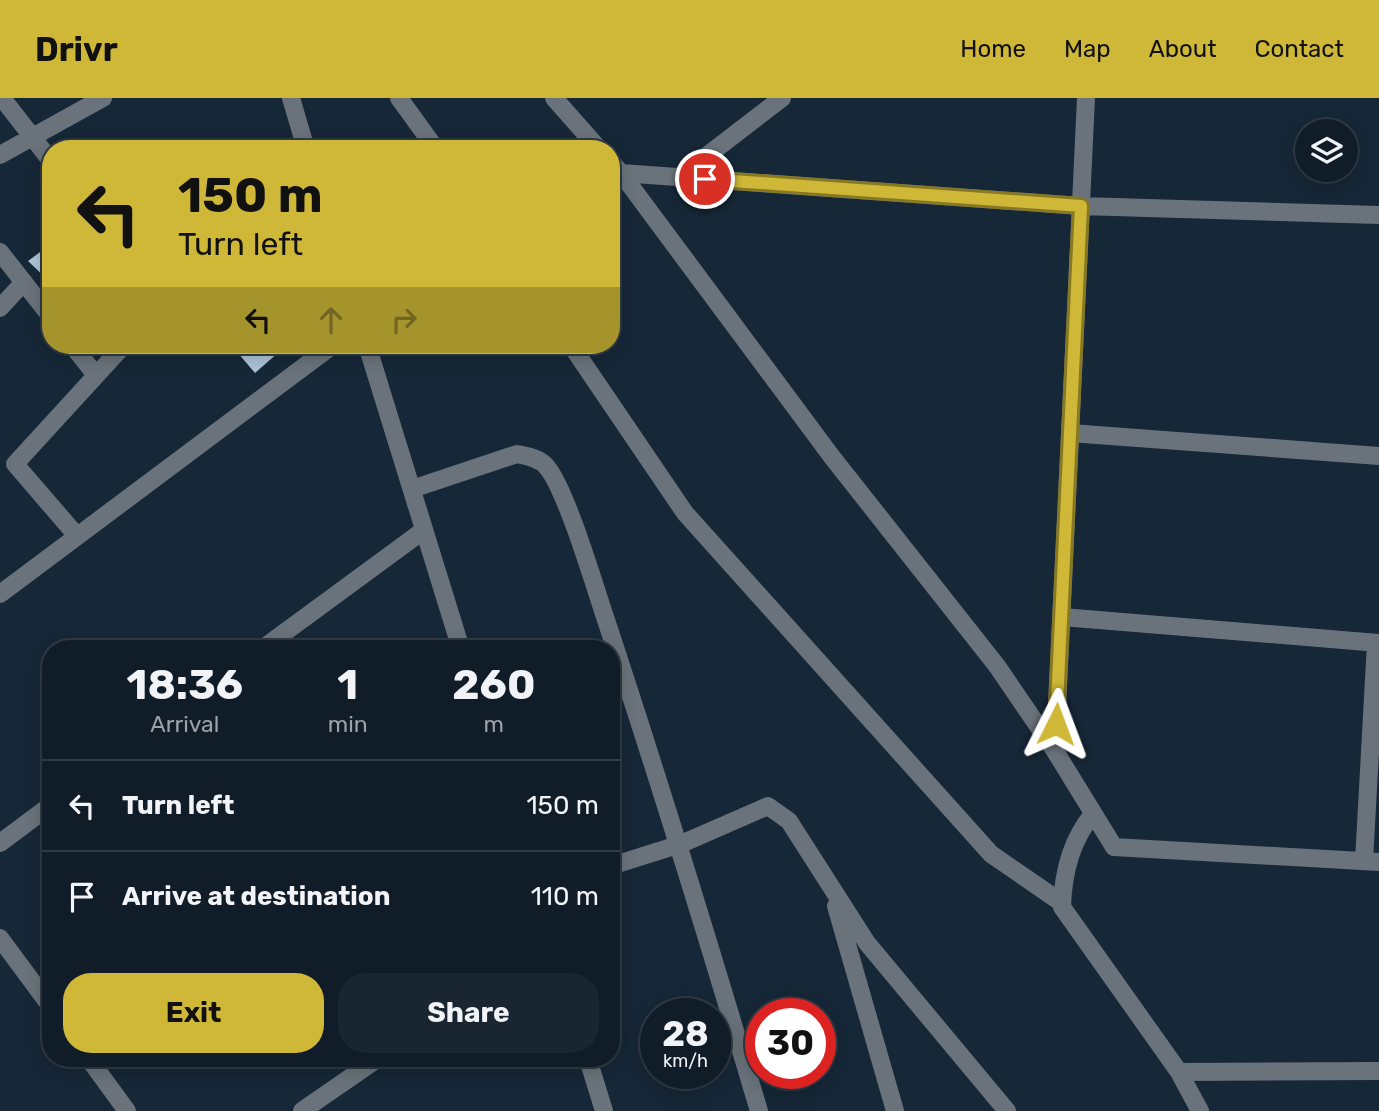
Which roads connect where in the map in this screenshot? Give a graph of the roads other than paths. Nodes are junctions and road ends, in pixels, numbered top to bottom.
1 (2, 98) edge
2 (103, 98) edge
3 (291, 98) edge
4 (399, 98) edge
5 (554, 98) edge
6 (782, 98) edge
7 (1086, 98) edge
8 (32, 137) junction
9 (303, 140) edge
10 (429, 140) edge
11 (591, 140) edge
12 (42, 150) edge
13 (0, 155) edge
14 (620, 169) edge
15 (620, 173) edge
16 (678, 177) junction
17 (1081, 206) junction
18 (1379, 215) edge
19 (0, 252) edge
20 (24, 282) junction
21 (42, 305) edge
22 (0, 308) edge
23 (79, 354) edge
24 (115, 354) edge
25 (321, 354) edge
26 (370, 354) edge
27 (577, 354) edge
28 (95, 374) junction
29 (1070, 433) junction
30 (1379, 456) edge
31 (411, 489) junction
32 (424, 530) junction
33 (78, 536) junction
34 (0, 594) edge
35 (1062, 617) junction
36 (274, 640) edge
37 (458, 640) edge
38 (613, 640) edge
39 (1378, 643) edge
40 (620, 662) edge
41 (1055, 751) junction
42 (42, 812) edge
43 (1094, 814) junction
44 (0, 843) edge
45 (681, 844) junction
46 (1371, 862) edge
47 (620, 863) edge
48 (831, 886) junction
49 (1062, 903) junction
50 (0, 938) edge
51 (42, 995) edge
52 (95, 1067) edge
53 (365, 1067) edge
54 (590, 1067) edge
55 (1379, 1071) edge
56 (1179, 1072) junction
57 (127, 1111) edge
58 (302, 1111) edge
59 (604, 1111) edge
60 (759, 1111) edge
61 (895, 1111) edge
62 (1007, 1111) edge
63 (1200, 1111) edge

1 - 8 street
2 - 8 street
3 - 9 street
4 - 10 street
5 - 11 street
6 - 16 street
7 - 17 street
8 - 12 street
8 - 13 street
14 - 16 street
15 - 41 street
16 - 17 street
17 - 18 street
17 - 29 street
19 - 20 street
20 - 21 street
20 - 22 street
23 - 28 street
24 - 28 street
25 - 33 street
26 - 31 street
27 - 49 street
28 - 33 street
29 - 30 street
29 - 35 street
31 - 32 street
31 - 38 street
32 - 36 street
32 - 37 street
33 - 34 street
35 - 39 street
35 - 41 street
39 - 46 street
40 - 45 street
41 - 43 street
42 - 44 street
43 - 46 street
43 - 49 street
45 - 47 street
45 - 48 street
45 - 60 street
48 - 61 street
48 - 62 street
49 - 56 street
50 - 51 street
52 - 57 street
53 - 58 street
54 - 59 street
55 - 56 street
56 - 63 street

